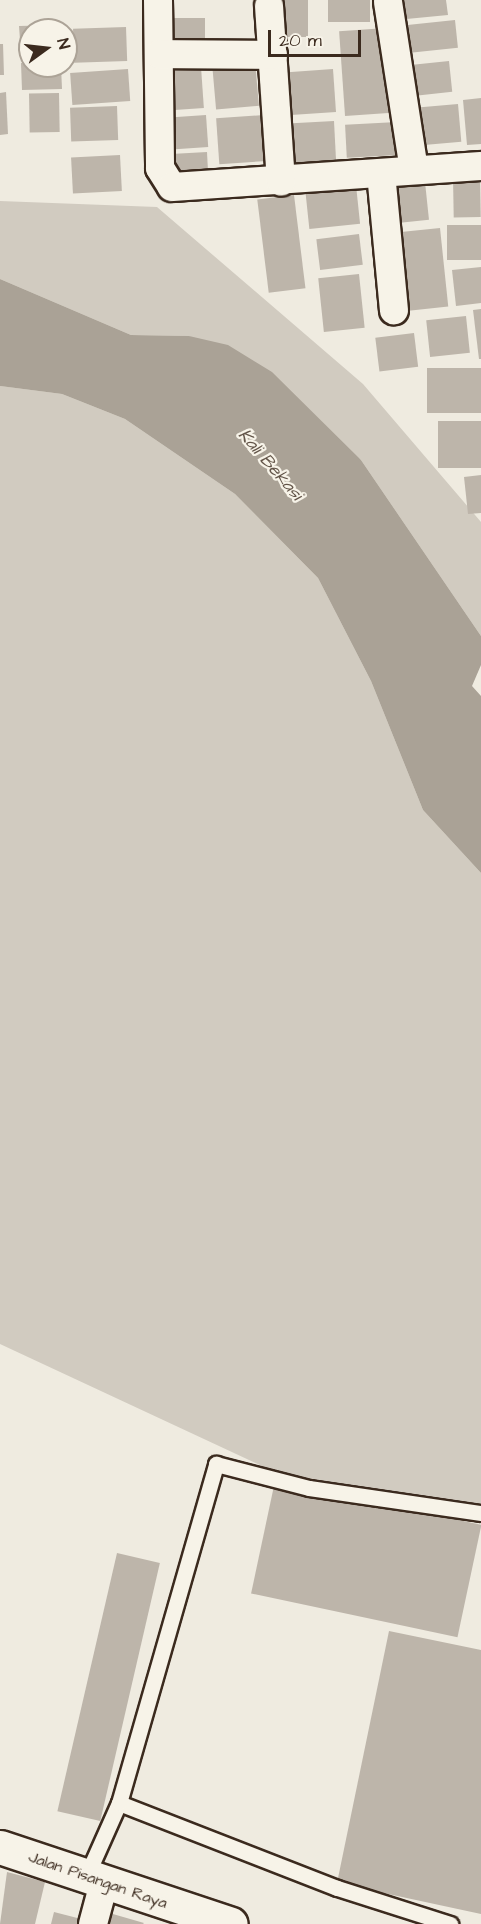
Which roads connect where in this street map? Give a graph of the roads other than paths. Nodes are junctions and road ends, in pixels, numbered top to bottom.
1 (158, 0) edge
2 (388, 2) dead end
3 (269, 6) dead end
4 (160, 54) junction
5 (273, 55) junction
6 (481, 166) edge
7 (414, 169) junction
8 (381, 173) junction
9 (281, 182) junction
10 (394, 310) dead end
11 (481, 1513) edge
12 (119, 1803) junction
13 (0, 1847) edge
14 (95, 1880) junction
15 (93, 1924) edge
16 (231, 1924) edge
17 (450, 1924) edge

1 - 4 street
2 - 7 street
3 - 5 street
4 - 5 street
4 - 9 street
5 - 9 street
6 - 7 street
7 - 8 street
8 - 9 street
8 - 10 street
11 - 12 lane
12 - 14 lane
12 - 17 lane
13 - 14 street, Jalan Pisangan Raya
14 - 15 street
14 - 16 street, Jalan Pisangan Raya

